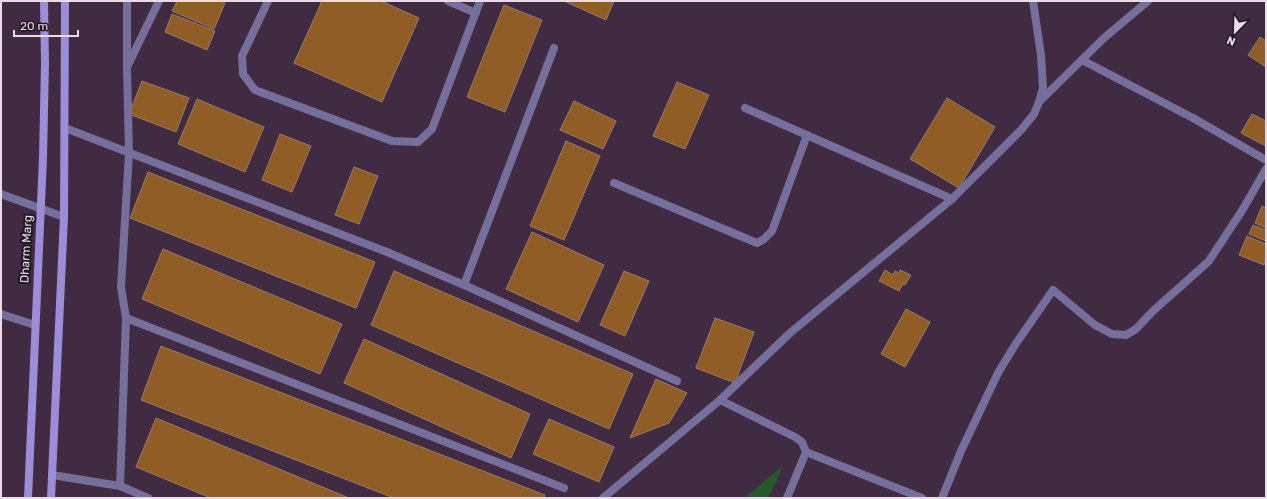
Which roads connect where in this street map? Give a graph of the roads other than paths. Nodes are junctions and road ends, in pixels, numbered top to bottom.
1 (44, 1) edge
2 (65, 1) edge
3 (127, 1) edge
4 (159, 1) edge
5 (268, 1) edge
6 (448, 1) edge
7 (480, 1) edge
8 (1032, 1) edge
9 (1148, 1) edge
10 (476, 13) junction
11 (554, 48) dead end
12 (1082, 60) junction
13 (127, 68) junction
14 (1039, 102) junction
15 (745, 108) dead end
16 (65, 128) junction
17 (806, 135) junction
18 (129, 153) junction
19 (1266, 160) edge
20 (1266, 169) edge
21 (614, 183) dead end
22 (1, 194) edge
23 (952, 200) junction
24 (40, 209) junction
25 (64, 217) junction
26 (464, 285) junction
27 (1, 314) edge
28 (126, 318) junction
29 (35, 325) junction
30 (677, 380) dead end
31 (720, 400) junction
32 (806, 452) junction
33 (52, 475) junction
34 (120, 486) junction
35 (564, 488) dead end
36 (28, 498) edge
37 (51, 498) edge
38 (148, 498) edge
39 (603, 498) edge
40 (787, 498) edge
41 (922, 498) edge
42 (942, 498) edge

1 - 24 main road, Dharm Marg
2 - 16 main road
3 - 13 street
4 - 13 street
5 - 10 street
6 - 10 street
7 - 10 street
8 - 14 street
9 - 12 street
11 - 26 street
12 - 14 street
12 - 19 street
13 - 18 street
14 - 23 street
15 - 17 street
16 - 18 street
16 - 25 main road
17 - 21 street
17 - 23 street
18 - 26 street
18 - 28 street
20 - 42 street
22 - 24 street
23 - 31 street
24 - 25 street
24 - 29 main road, Dharm Marg
25 - 33 main road
26 - 30 street
27 - 29 street
28 - 34 street
28 - 35 street
29 - 36 main road, Dharm Marg
31 - 32 street
31 - 39 street
32 - 40 street
32 - 41 street
33 - 34 street
33 - 37 main road
34 - 38 street

